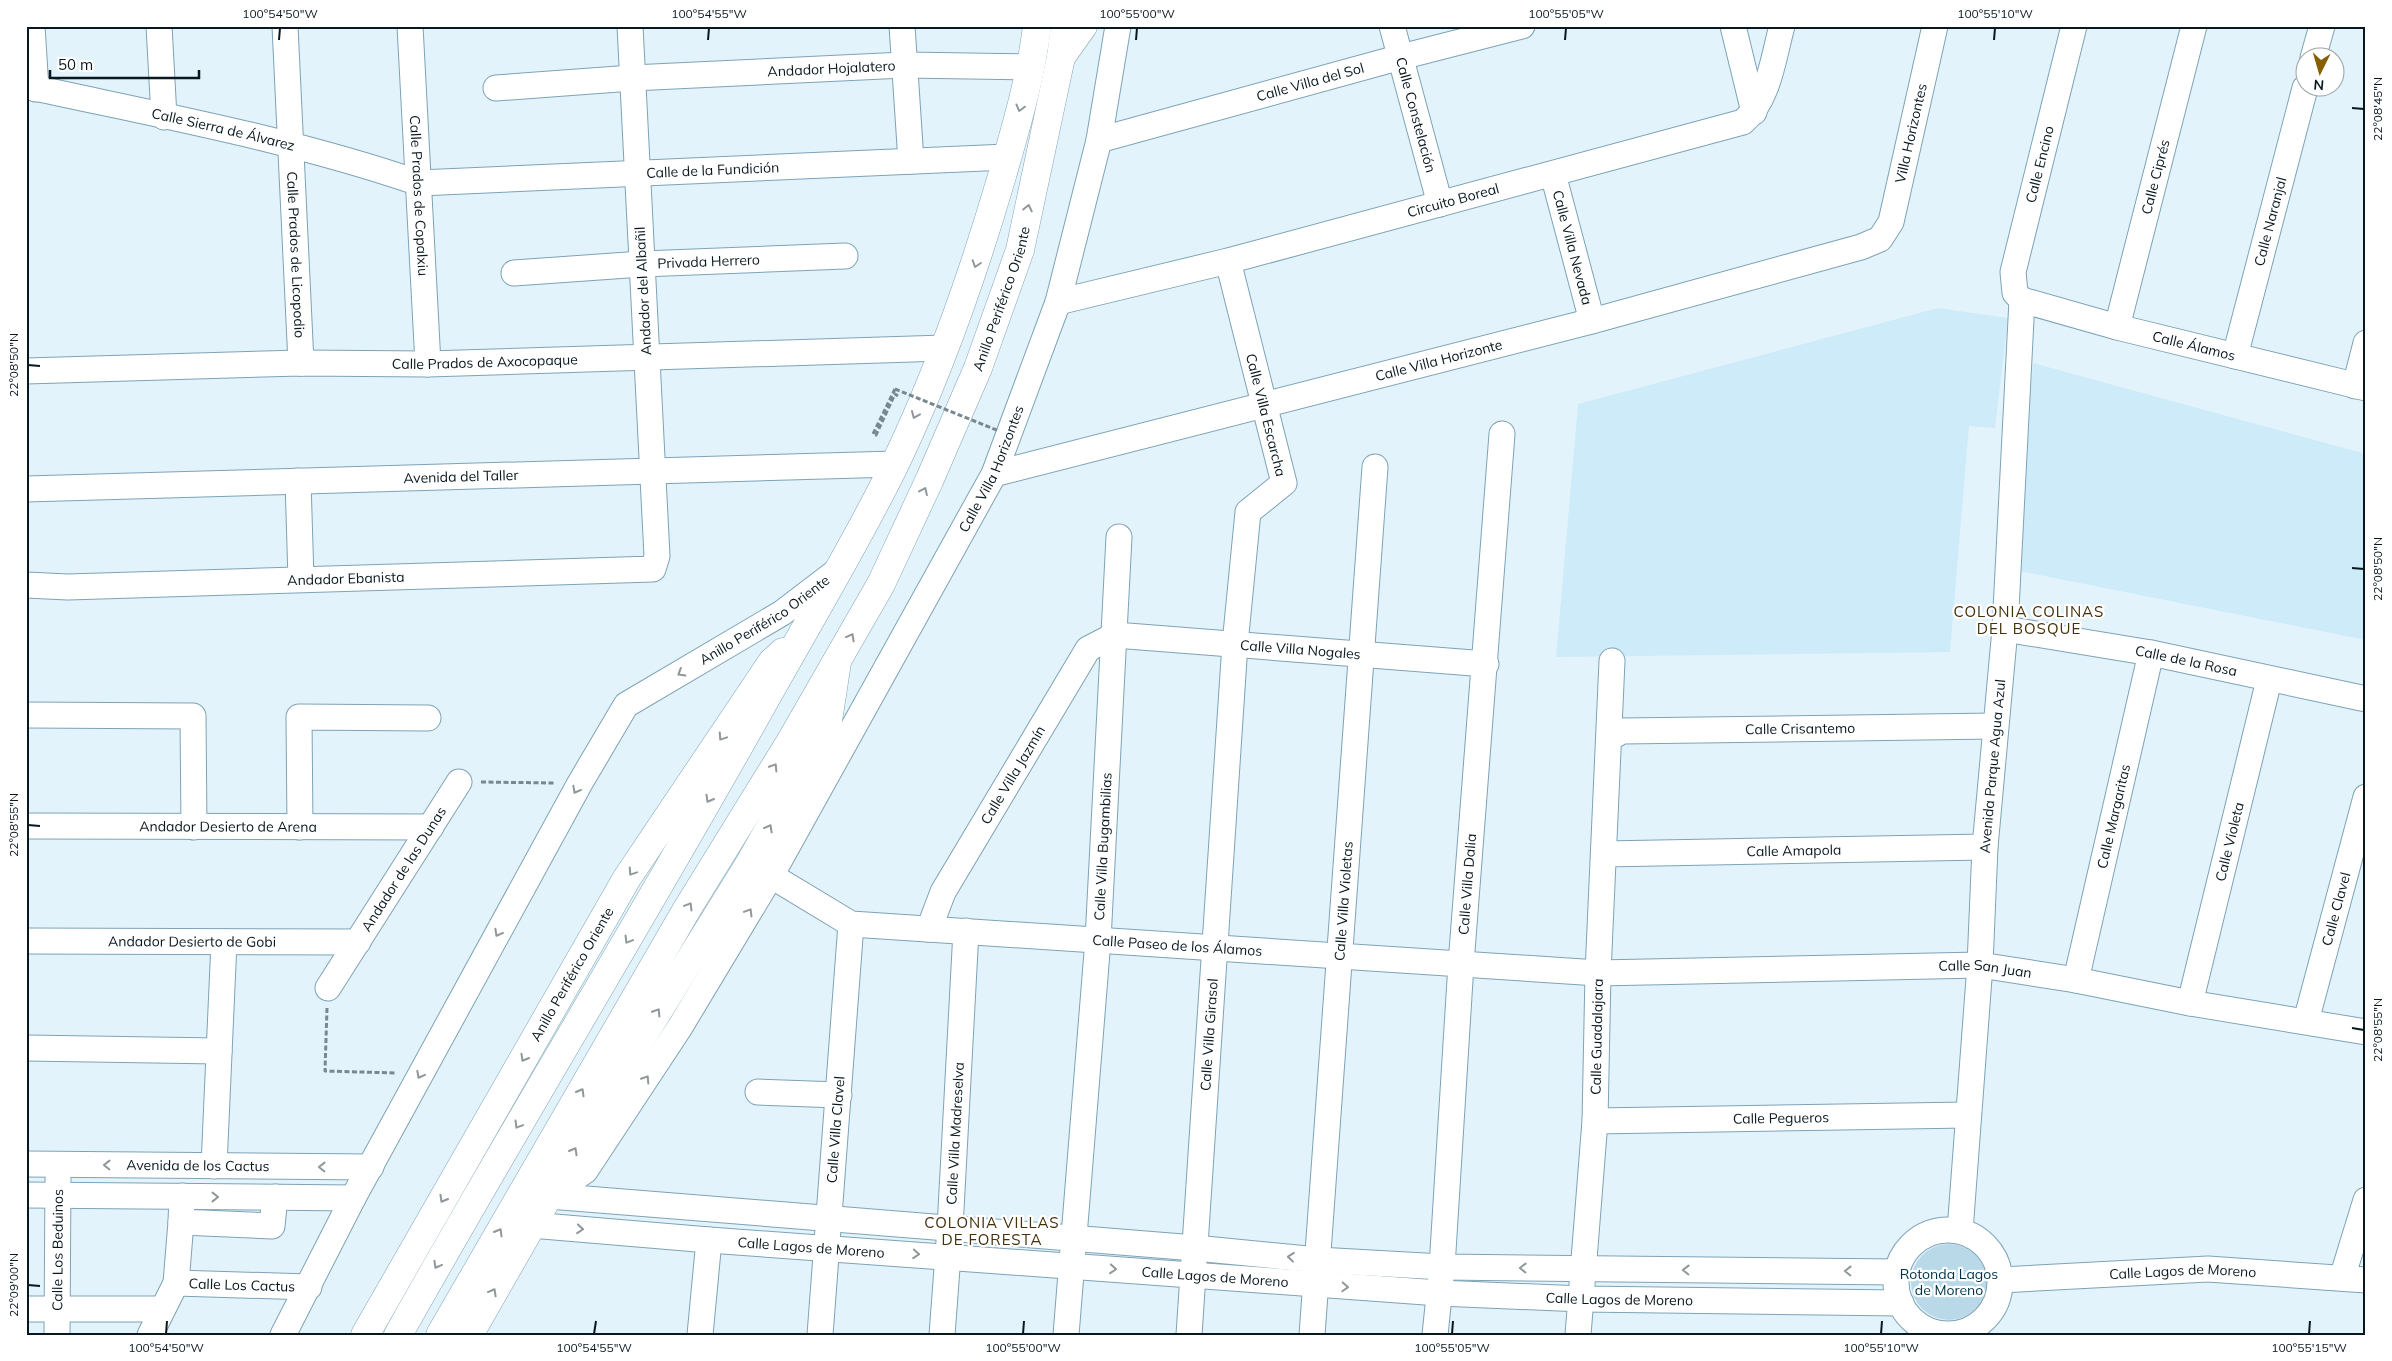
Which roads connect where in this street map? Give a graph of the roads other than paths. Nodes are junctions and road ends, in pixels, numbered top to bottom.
1 (32, 26) edge
2 (159, 26) edge
3 (285, 26) edge
4 (410, 26) edge
5 (630, 26) edge
6 (902, 26) edge
7 (1065, 26) edge
8 (1083, 26) edge
9 (1118, 26) edge
10 (1392, 26) edge
11 (1522, 26) edge
12 (1733, 26) edge
13 (1782, 26) edge
14 (1935, 26) edge
15 (2074, 26) edge
16 (2194, 26) edge
17 (2322, 26) edge
18 (1033, 42) edge
19 (2316, 48) edge
20 (1060, 57) junction
21 (1401, 57) junction
22 (904, 65) junction
23 (632, 78) junction
24 (31, 88) edge
25 (496, 88) dead end
26 (2303, 98) edge
27 (1754, 112) junction
28 (164, 117) junction
29 (1099, 140) junction
30 (290, 144) junction
31 (1007, 157) junction
32 (911, 161) junction
33 (637, 174) junction
34 (1553, 174) junction
35 (419, 183) junction
36 (1440, 204) junction
37 (1880, 239) joint
38 (845, 256) dead end
39 (1228, 261) junction
40 (642, 264) junction
41 (514, 273) dead end
42 (2022, 300) junction
43 (1058, 302) junction
44 (1592, 321) junction
45 (2117, 327) junction
46 (2366, 343) edge
47 (944, 348) junction
48 (647, 356) junction
49 (2235, 356) junction
50 (301, 363) junction
51 (428, 364) junction
52 (26, 371) edge
53 (2361, 387) edge
54 (1263, 405) junction
55 (1502, 434) dead end
56 (895, 464) junction
57 (1375, 467) dead end
58 (653, 471) junction
59 (994, 474) junction
60 (298, 481) junction
61 (26, 489) edge
62 (1119, 538) dead end
63 (657, 556) joint
64 (839, 570) junction
65 (301, 579) junction
66 (26, 585) edge
67 (2005, 628) junction
68 (805, 629) junction
69 (1115, 634) junction
70 (1235, 644) junction
71 (2151, 653) junction
72 (1360, 654) junction
73 (1612, 660) dead end
74 (837, 662) junction
75 (1486, 664) junction
76 (2269, 680) junction
77 (2366, 699) edge
78 (26, 715) edge
79 (428, 718) dead end
80 (1995, 726) junction
81 (1610, 738) junction
82 (459, 782) road end
83 (2366, 797) edge
84 (26, 826) edge
85 (194, 827) junction
86 (300, 827) junction
87 (431, 827) junction
88 (1985, 847) junction
89 (1604, 854) junction
90 (761, 868) junction
91 (851, 924) junction
92 (929, 929) junction
93 (966, 931) junction
94 (1098, 940) junction
95 (26, 941) edge
96 (224, 942) junction
97 (358, 942) junction
98 (1215, 948) junction
99 (1339, 956) junction
100 (1460, 964) junction
101 (1980, 965) junction
102 (1598, 973) junction
103 (2076, 980) junction
104 (328, 988) road end
105 (2190, 1003) junction
106 (2306, 1021) junction
107 (616, 1030) junction
108 (2366, 1032) edge
109 (26, 1048) edge
110 (220, 1051) junction
111 (611, 1087) junction
112 (758, 1092) dead end
113 (838, 1095) junction
114 (1967, 1115) junction
115 (1595, 1121) junction
116 (26, 1164) edge
117 (58, 1164) junction
118 (214, 1166) junction
119 (371, 1168) junction
120 (26, 1195) edge
121 (58, 1196) junction
122 (182, 1196) junction
123 (548, 1196) junction
124 (275, 1197) junction
125 (353, 1198) junction
126 (2366, 1200) edge
127 (829, 1218) junction
128 (181, 1222) junction
129 (531, 1225) junction
130 (950, 1228) junction
131 (1960, 1231) junction
132 (1074, 1238) junction
133 (708, 1240) junction
134 (827, 1248) junction
135 (1195, 1248) junction
136 (948, 1256) junction
137 (1318, 1260) junction
138 (1072, 1266) junction
139 (1442, 1266) junction
140 (1582, 1269) junction
141 (1897, 1272) junction
142 (1194, 1276) junction
143 (2354, 1279) edge
144 (2000, 1280) junction
145 (176, 1283) junction
146 (1316, 1285) junction
147 (309, 1287) junction
148 (1439, 1293) junction
149 (1582, 1299) junction
150 (1901, 1303) junction
151 (26, 1309) edge
152 (57, 1309) junction
153 (162, 1309) junction
154 (1945, 1334) edge
155 (58, 1335) edge
156 (150, 1335) edge
157 (283, 1335) edge
158 (365, 1335) edge
159 (398, 1335) edge
160 (440, 1335) edge
161 (470, 1335) edge
162 (700, 1335) edge
163 (820, 1335) edge
164 (942, 1335) edge
165 (1066, 1335) edge
166 (1189, 1335) edge
167 (1312, 1335) edge
168 (1435, 1335) edge
169 (1578, 1335) edge

1 - 24 street
2 - 28 street
3 - 30 street, Calle Prados de Licopodio
4 - 35 street, Calle Prados de Copalxiu
5 - 23 street, Andador del Albañil
6 - 22 street
7 - 20 main road, Anillo Periférico Oriente
8 - 20 main road, Anillo Periférico Oriente
9 - 29 street, Calle Villa Horizontes
10 - 21 street, Calle Constelación
11 - 21 street, Calle Villa del Sol
12 - 27 street
13 - 27 street
14 - 37 street, Villa Horizontes
15 - 42 street, Calle Encino
16 - 45 street, Calle Ciprés
17 - 19 street
18 - 22 street, Andador Hojalatero
18 -> 31 main road, Anillo Periférico Oriente
74 -> 20 main road, Anillo Periférico Oriente
21 - 29 street, Calle Villa del Sol
21 - 36 street, Calle Constelación
22 - 23 street, Andador Hojalatero
22 - 32 street
23 - 25 street, Andador Hojalatero
23 - 33 street, Andador del Albañil
24 - 28 street, Calle Sierra de Álvarez
26 - 49 street, Calle Naranjal
27 - 34 street, Circuito Boreal
28 - 30 street, Calle Sierra de Álvarez
29 - 43 street, Calle Villa Horizontes
30 - 35 street, Calle Sierra de Álvarez
30 - 50 street, Calle Prados de Licopodio
31 - 32 street, Calle de la Fundición
31 -> 47 main road, Anillo Periférico Oriente
32 - 33 street, Calle de la Fundición
33 - 35 street, Calle de la Fundición
33 - 40 street, Andador del Albañil
34 - 36 street, Circuito Boreal
34 - 44 street, Calle Villa Nevada
35 - 51 street, Calle Prados de Copalxiu
36 - 39 street, Circuito Boreal
37 - 44 street, Calle Villa Horizonte
38 - 40 street, Privada Herrero
39 - 43 street, Circuito Boreal
39 - 54 street, Calle Villa Escarcha
40 - 41 street, Privada Herrero
40 - 48 street, Andador del Albañil
42 - 45 street, Calle Álamos
42 - 67 street, Avenida Parque Agua Azul
43 - 59 street, Calle Villa Horizontes
44 - 54 street, Calle Villa Horizonte
45 - 49 street, Calle Álamos
46 - 53 street
47 - 48 street, Calle Prados de Axocopaque
47 -> 56 main road, Anillo Periférico Oriente
48 - 51 street, Calle Prados de Axocopaque
48 - 58 street, Andador del Albañil
49 - 53 street, Calle Álamos
50 - 51 street, Calle Prados de Axocopaque
50 - 52 street, Calle Prados de Axocopaque
54 - 59 street, Calle Villa Horizonte
54 - 70 street, Calle Villa Escarcha
55 - 75 street, Calle Villa Dalia
56 - 58 street, Avenida del Taller
56 - 64 main road, Anillo Periférico Oriente
57 - 72 street, Calle Villa Violetas
58 - 60 street, Avenida del Taller
58 - 63 street, Andador del Albañil
59 - 90 street, Calle Villa Horizontes
60 - 61 street, Avenida del Taller
60 - 65 street
62 - 69 street, Calle Villa Bugambilias
63 - 65 street, Andador Ebanista
64 - 68 main road, Anillo Periférico Oriente
64 -> 119 street, Anillo Periférico Oriente
65 - 66 street, Andador Ebanista
67 - 71 street, Calle de la Rosa
67 - 80 street, Avenida Parque Agua Azul
68 -> 158 main road, Anillo Periférico Oriente
68 -> 159 main road, Anillo Periférico Oriente
69 - 70 street, Calle Villa Nogales
69 - 92 street, Calle Villa Jazmín
69 - 94 street, Calle Villa Bugambilias
70 - 72 street, Calle Villa Nogales
70 - 98 street, Calle Villa Girasol
71 - 76 street, Calle de la Rosa
71 - 103 street, Calle Margaritas
72 - 75 street, Calle Villa Nogales
72 - 99 street, Calle Villa Violetas
73 - 81 street, Calle Guadalajara
90 -> 74 main road, Anillo Periférico Oriente
107 -> 74 main road, Anillo Periférico Oriente
75 - 100 street, Calle Villa Dalia
76 - 77 street, Calle de la Rosa
76 - 105 street, Calle Violeta
78 - 85 street
79 - 86 street
80 - 81 street, Calle Crisantemo
80 - 88 street, Avenida Parque Agua Azul
81 - 89 street, Calle Guadalajara
82 - 87 street, Andador de las Dunas
83 - 106 street, Calle Clavel
84 - 85 street, Andador Desierto de Arena
85 - 86 street, Andador Desierto de Arena
86 - 87 street, Andador Desierto de Arena
87 - 97 street, Andador de las Dunas
88 - 89 street, Calle Amapola
88 - 101 street, Avenida Parque Agua Azul
89 - 102 street, Calle Guadalajara
90 - 91 street, Calle Paseo de los Álamos
111 -> 90 main road, Anillo Periférico Oriente
123 -> 90 street, Calle Villa Horizontes
91 - 92 street, Calle Paseo de los Álamos
91 - 113 street, Calle Villa Clavel
92 - 93 street, Calle Paseo de los Álamos
93 - 94 street, Calle Paseo de los Álamos
93 - 130 street, Calle Villa Madreselva
94 - 98 street, Calle Paseo de los Álamos
94 - 132 street, Calle Villa Bugambilias
95 - 96 street, Andador Desierto de Gobi
96 - 97 street, Andador Desierto de Gobi
96 - 110 street
97 - 104 street, Andador de las Dunas
98 - 99 street, Calle Paseo de los Álamos
98 - 135 street, Calle Villa Girasol
99 - 100 street, Calle Paseo de los Álamos
99 - 137 street, Calle Villa Violetas
100 - 102 street, Calle Paseo de los Álamos
100 - 139 street, Calle Villa Dalia
101 - 102 street, Calle San Juan
101 - 103 street, Calle San Juan
101 - 114 street, Avenida Parque Agua Azul
102 - 115 street, Calle Guadalajara
103 - 105 street, Calle San Juan
105 - 106 street, Calle San Juan
106 - 108 street, Calle San Juan
107 - 111 main road
160 -> 107 main road, Anillo Periférico Oriente
109 - 110 street
110 - 118 street
123 -> 111 main road, Anillo Periférico Oriente
112 - 113 street
113 - 127 street, Calle Villa Clavel
114 - 115 street, Calle Pegueros
114 - 131 street, Avenida Parque Agua Azul
115 - 140 street, Calle Guadalajara
116 - 117 street, Avenida de los Cactus
118 -> 117 street, Avenida de los Cactus
117 - 121 street, Calle Los Beduinos
119 -> 118 street, Avenida de los Cactus
119 - 125 street, Anillo Periférico Oriente
120 - 121 street
121 - 122 street
121 - 152 street, Calle Los Beduinos
122 -> 124 street
122 - 128 street
123 - 127 street, Calle Lagos de Moreno
123 - 129 main road, Anillo Periférico Oriente
124 - 125 street
124 - 128 street
125 - 147 street, Anillo Periférico Oriente
126 - 143 street
127 - 130 street, Calle Lagos de Moreno
127 - 134 street, Calle Villa Clavel
128 - 145 street
129 -> 133 street, Calle Lagos de Moreno
161 -> 129 main road, Anillo Periférico Oriente
130 - 132 street, Calle Lagos de Moreno
130 - 136 street, Calle Villa Madreselva
131 - 141 street
131 - 144 street
132 - 135 street, Calle Lagos de Moreno
132 - 138 street, Calle Villa Bugambilias
133 - 134 street, Calle Lagos de Moreno
133 - 162 street
134 -> 136 street, Calle Lagos de Moreno
134 - 163 street, Calle Villa Clavel
137 -> 135 street, Calle Lagos de Moreno
135 - 142 street, Calle Villa Girasol
136 - 138 street, Calle Lagos de Moreno
136 - 164 street, Calle Villa Madreselva
137 - 139 street, Calle Lagos de Moreno
137 - 146 street, Calle Villa Violetas
138 -> 142 street, Calle Lagos de Moreno
138 - 165 street, Calle Villa Bugambilias
140 -> 139 street, Calle Lagos de Moreno
139 - 148 street, Calle Villa Dalia
141 -> 140 street, Calle Lagos de Moreno
140 - 149 street, Calle Guadalajara
141 - 150 street
142 - 146 street, Calle Lagos de Moreno
142 - 166 street, Calle Villa Girasol
143 - 144 street, Calle Lagos de Moreno
144 - 154 street
145 - 147 street, Calle Los Cactus
145 - 153 street
146 -> 148 street, Calle Lagos de Moreno
146 - 167 street, Calle Villa Violetas
147 - 157 street, Anillo Periférico Oriente
148 - 149 street, Calle Lagos de Moreno
148 - 168 street, Calle Villa Dalia
149 - 150 street, Calle Lagos de Moreno
149 - 169 street, Calle Guadalajara
150 - 154 street
151 - 152 street
152 - 153 street
152 - 155 street, Calle Los Beduinos
153 - 156 street

